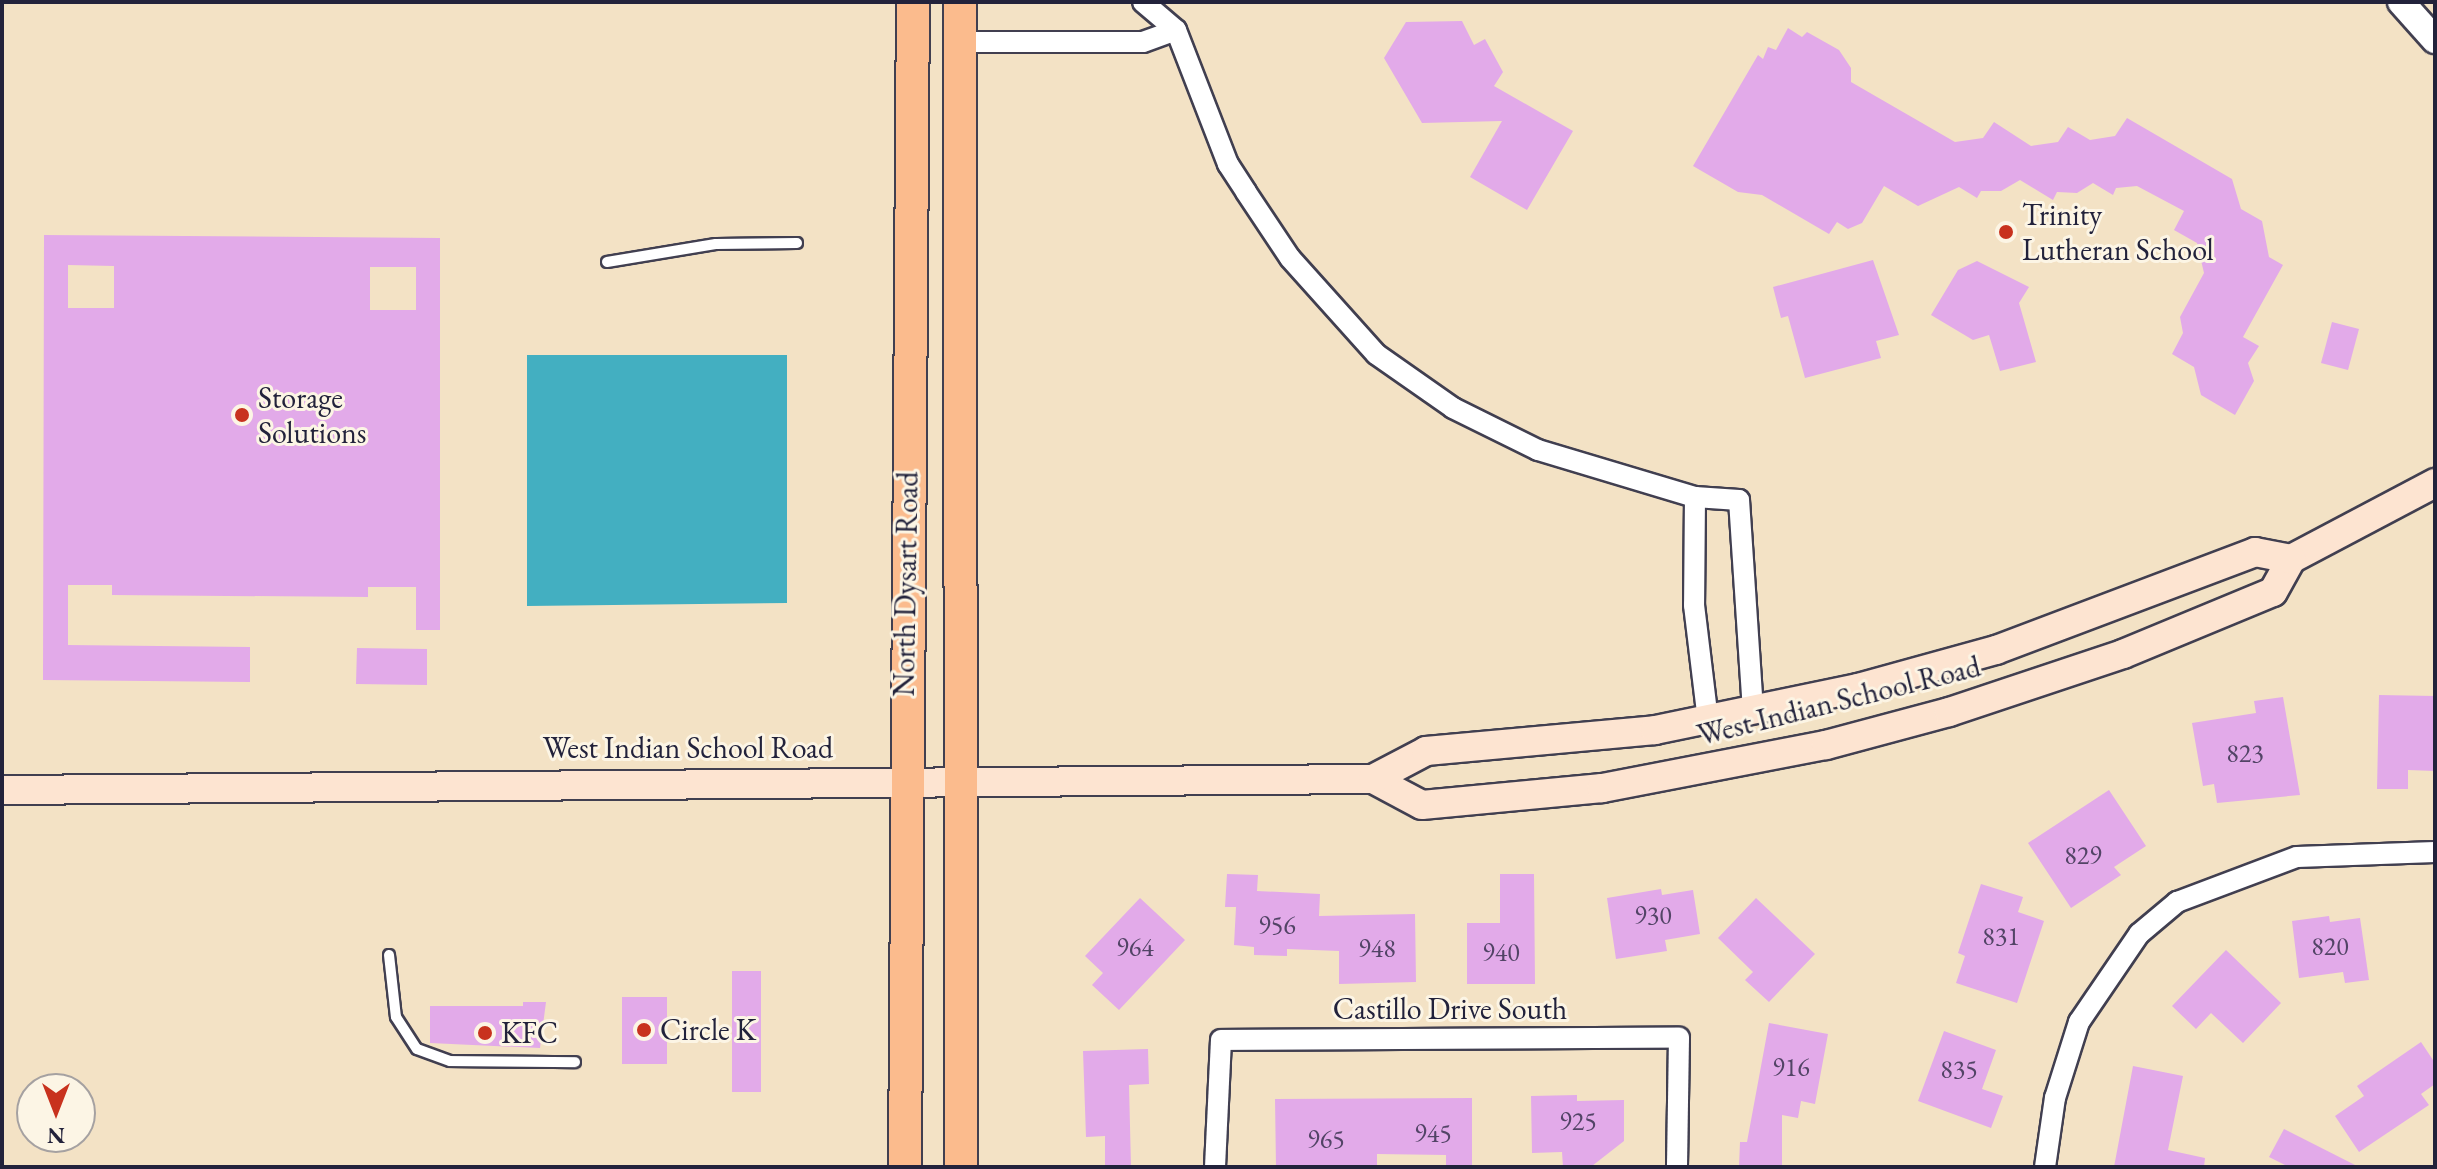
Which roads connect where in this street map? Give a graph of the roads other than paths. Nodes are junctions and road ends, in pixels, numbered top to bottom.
1 (913, 2) edge
2 (960, 2) edge
3 (1143, 2) edge
4 (2401, 2) edge
5 (1176, 30) junction
6 (2435, 40) edge
7 (960, 42) junction
8 (797, 243) dead end
9 (607, 262) dead end
10 (2435, 483) edge
11 (1695, 497) junction
12 (2291, 559) junction
13 (1753, 712) junction
14 (1708, 720) junction
15 (1373, 779) junction
16 (962, 781) junction
17 (904, 783) junction
18 (2, 790) edge
19 (2435, 852) edge
20 (389, 955) dead end
21 (575, 1062) dead end
22 (905, 1167) edge
23 (961, 1167) edge
24 (1215, 1167) edge
25 (1677, 1167) edge
26 (2045, 1167) edge

1 - 17 main road, North Dysart Road
2 - 7 main road, North Dysart Road
3 - 5 street
4 - 6 street
5 - 7 street
5 - 11 street
7 - 16 main road, North Dysart Road
8 - 9 lane
10 - 12 main road
11 - 13 street
11 - 14 street
12 - 13 main road, West Indian School Road
12 - 15 main road, West Indian School Road
13 - 14 main road, West Indian School Road
14 - 15 main road, West Indian School Road
15 - 16 main road, West Indian School Road
16 - 17 main road, West Indian School Road
16 - 23 main road, North Dysart Road
17 - 18 main road, West Indian School Road
17 - 22 main road, North Dysart Road
19 - 26 street
20 - 21 lane
24 - 25 street, Castillo Drive South

